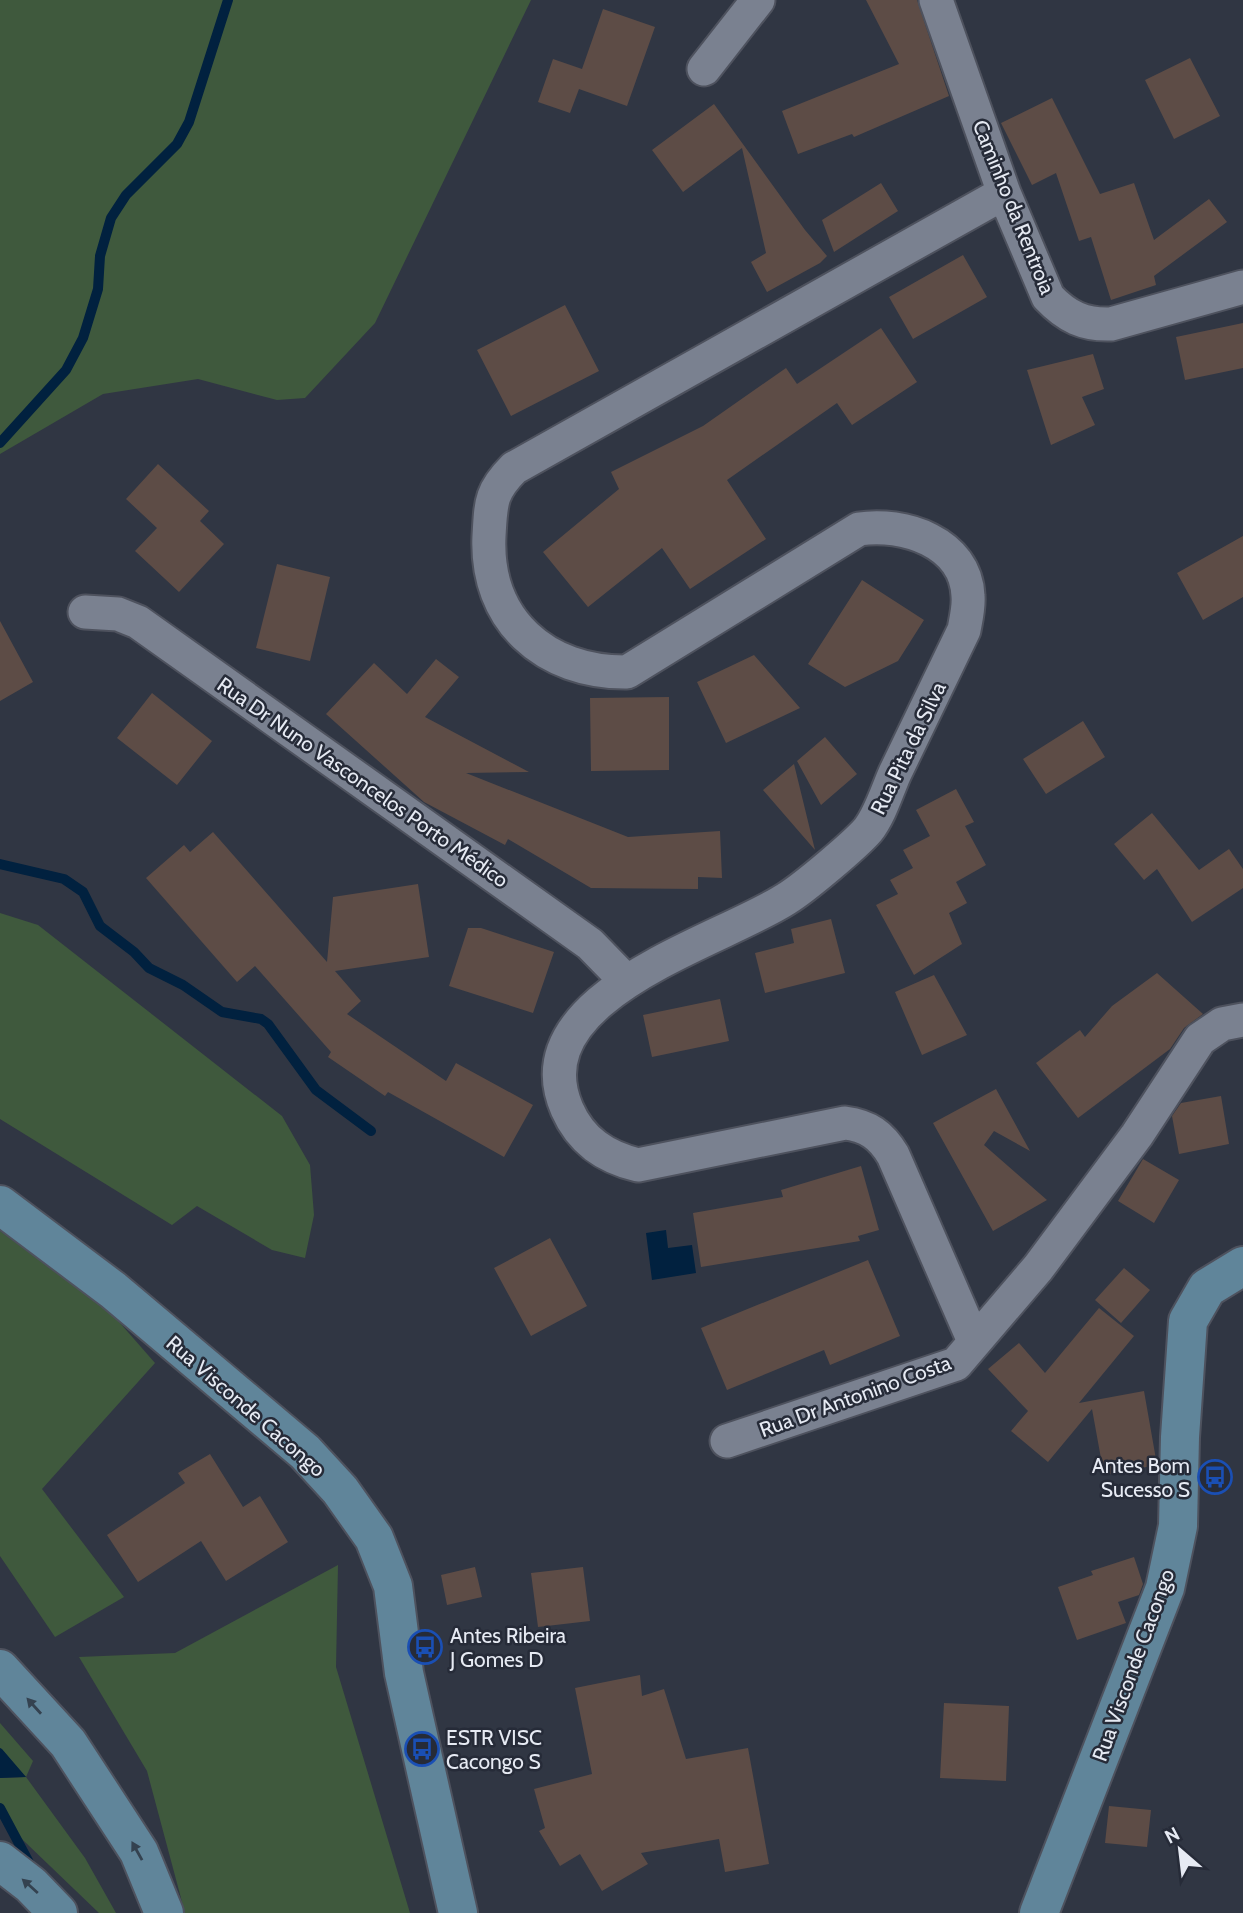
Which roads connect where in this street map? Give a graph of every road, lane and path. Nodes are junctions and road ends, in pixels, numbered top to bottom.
1 (758, 0) edge
2 (936, 0) edge
3 (704, 69) dead end
4 (1004, 193) junction
5 (1243, 287) edge
6 (85, 612) dead end
7 (626, 982) junction
8 (1243, 1020) edge
9 (0, 1205) edge
10 (1243, 1266) edge
11 (973, 1339) junction
12 (727, 1441) dead end
13 (0, 1669) edge
14 (0, 1861) edge
15 (58, 1913) edge
16 (164, 1913) edge
17 (458, 1913) edge
18 (1039, 1913) edge

1 - 3 street
2 - 4 street, Caminho da Rentroia
4 - 5 street, Caminho da Rentroia
4 - 7 street, Rua Pita da Silva
6 - 7 street, Rua Dr Nuno Vasconcelos Porto Médico
7 - 11 street, Rua Pita da Silva
8 - 11 street
9 - 17 main road, Rua Visconde Cacongo
10 - 18 main road, Rua Visconde Cacongo
11 - 12 street, Rua Dr Antonino Costa
16 -> 13 main road
15 -> 14 main road

